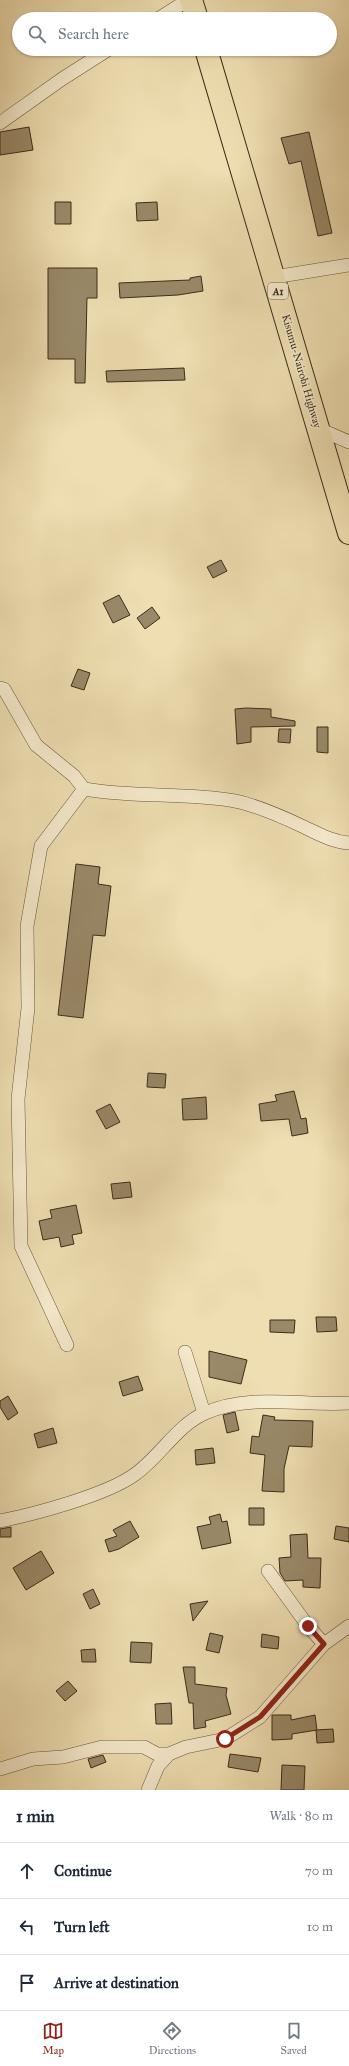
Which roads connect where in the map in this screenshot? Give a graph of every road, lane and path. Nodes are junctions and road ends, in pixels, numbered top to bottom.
1 (188, 0) edge
2 (192, 0) edge
3 (169, 12) edge
4 (195, 12) edge
5 (98, 56) edge
6 (208, 56) edge
7 (0, 123) edge
8 (349, 265) edge
9 (274, 277) junction
10 (318, 429) junction
11 (349, 442) edge
12 (349, 533) edge
13 (0, 688) edge
14 (84, 789) junction
15 (349, 843) edge
16 (67, 1345) dead end
17 (185, 1352) dead end
18 (349, 1403) edge
19 (204, 1413) junction
20 (0, 1521) edge
21 (268, 1571) dead end
22 (349, 1626) edge
23 (324, 1644) junction
24 (169, 1754) junction
25 (0, 1769) edge
26 (148, 1790) edge

1 - 3 street
2 - 4 highway
5 - 7 street
6 - 9 highway, Kisumu-Nairobi Highway / A1
8 - 9 street
9 - 10 highway, Kisumu-Nairobi Highway / A1
10 - 11 street
10 - 12 highway, Kisumu-Nairobi Highway / A1
13 - 14 street
14 - 15 street
14 - 16 street
17 - 19 street
18 - 19 street
19 - 20 street
21 - 23 street
22 - 23 street
23 - 24 street
24 - 25 street
24 - 26 street

